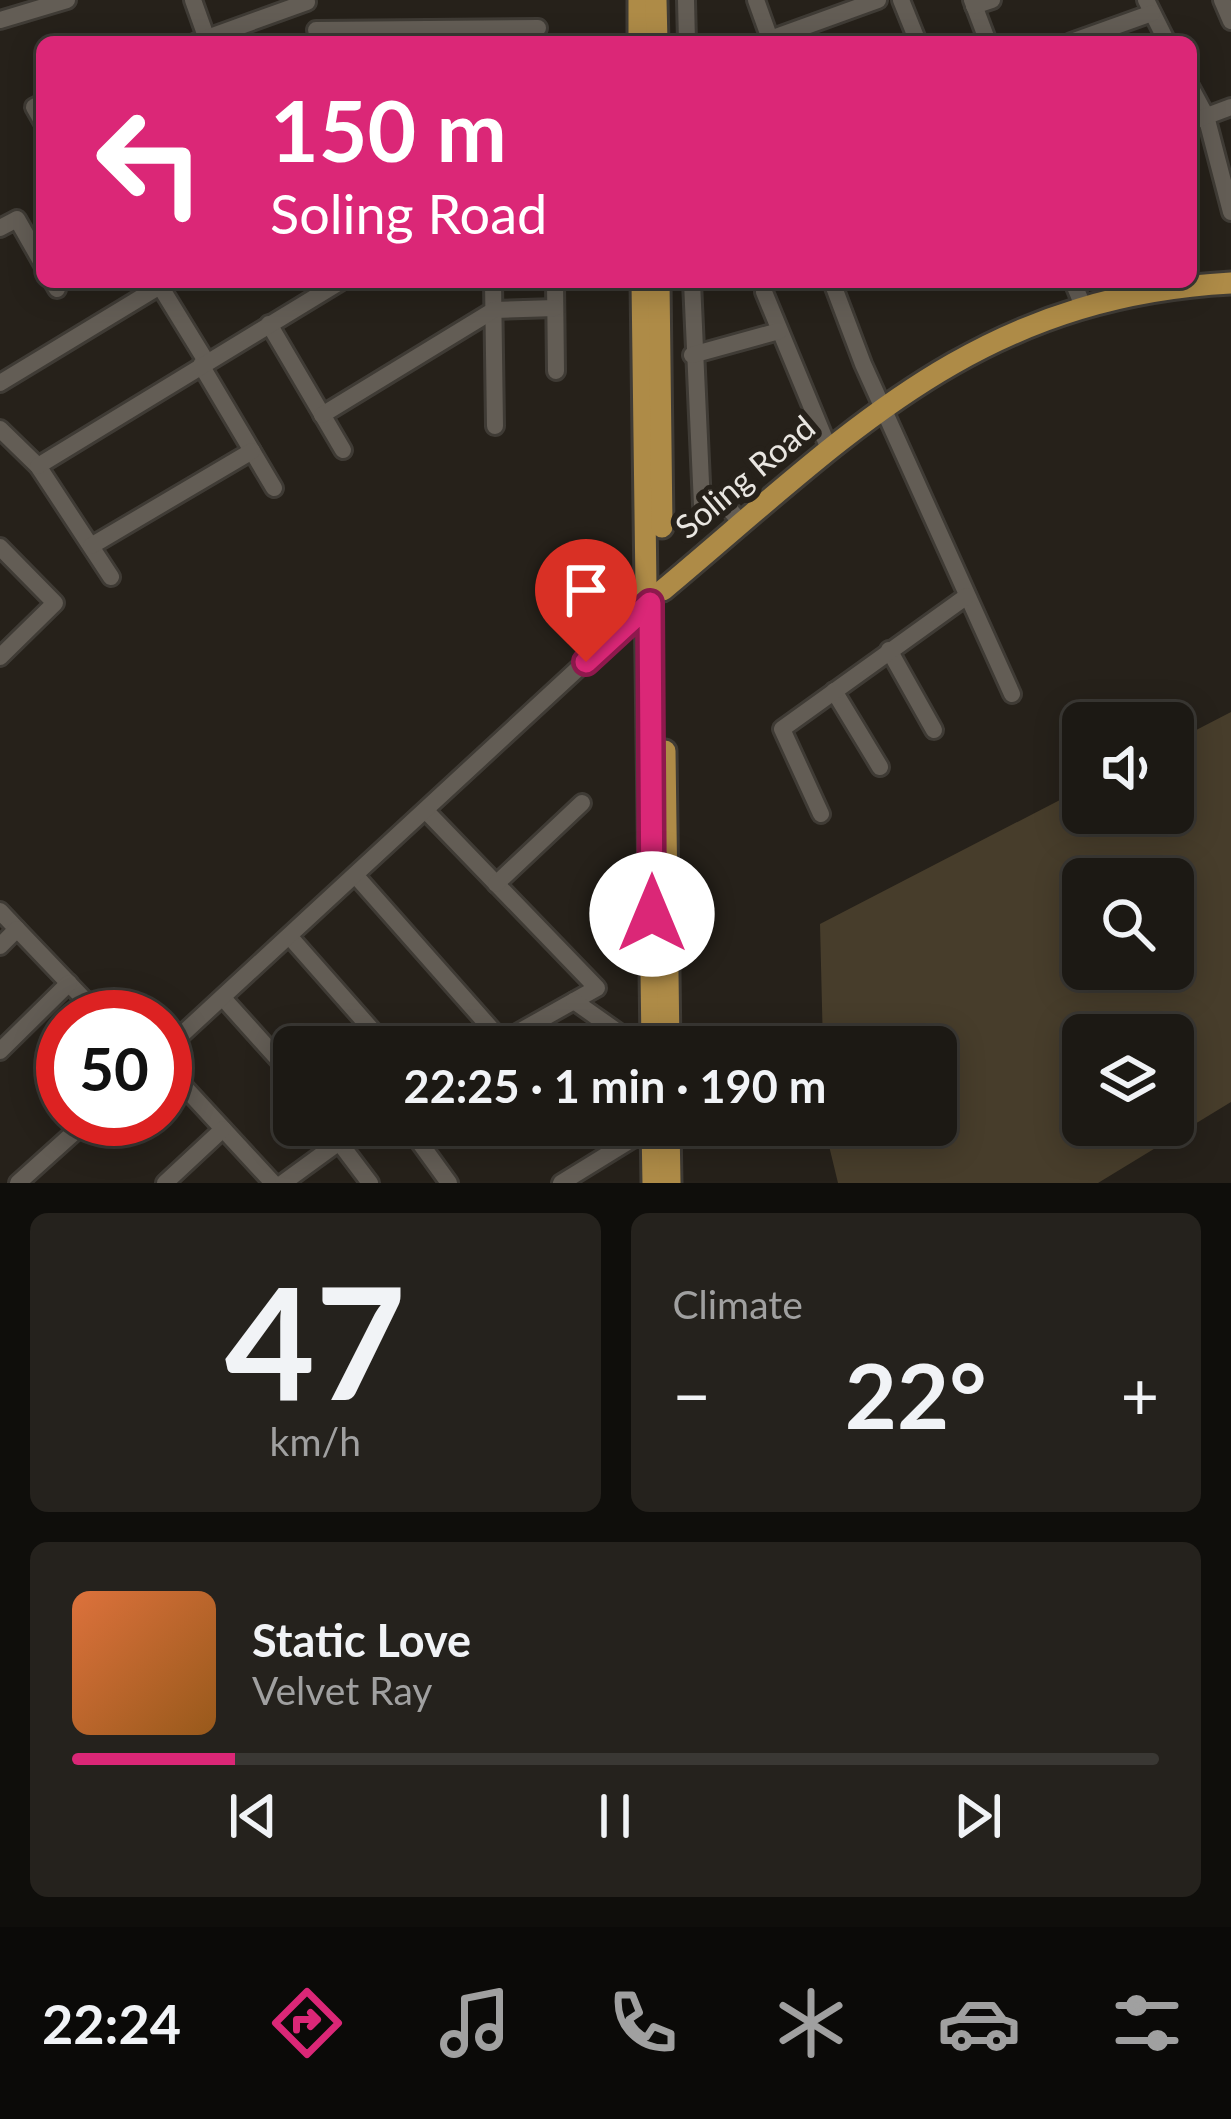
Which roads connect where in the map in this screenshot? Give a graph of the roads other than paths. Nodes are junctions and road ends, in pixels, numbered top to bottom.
1 (67, 0) edge
2 (193, 0) edge
3 (639, 0) edge
4 (656, 0) edge
5 (686, 0) edge
6 (756, 0) edge
7 (878, 0) edge
8 (902, 0) edge
9 (1222, 0) edge
10 (307, 2) edge
11 (979, 2) edge
12 (1149, 6) edge
13 (0, 20) edge
14 (1231, 21) edge
15 (538, 28) dead end
16 (316, 30) dead end
17 (657, 33) edge
18 (687, 34) edge
19 (483, 35) edge
20 (203, 36) edge
21 (217, 36) edge
22 (639, 36) edge
23 (765, 36) edge
24 (777, 36) edge
25 (916, 36) edge
26 (987, 36) edge
27 (1084, 36) edge
28 (1164, 36) edge
29 (1231, 106) edge
30 (1198, 119) edge
31 (1227, 182) edge
32 (1231, 212) edge
33 (0, 228) edge
34 (36, 253) edge
35 (1231, 283) edge
36 (1197, 284) edge
37 (157, 288) edge
38 (161, 288) edge
39 (330, 288) edge
40 (493, 288) edge
41 (555, 288) edge
42 (642, 288) edge
43 (658, 288) edge
44 (692, 288) edge
45 (835, 288) edge
46 (1076, 288) edge
47 (1142, 288) edge
48 (764, 292) dead end
49 (1083, 306) junction
50 (555, 308) junction
51 (494, 310) junction
52 (269, 325) junction
53 (779, 331) junction
54 (692, 355) junction
55 (203, 363) junction
56 (556, 371) dead end
57 (0, 383) edge
58 (883, 404) junction
59 (322, 415) junction
60 (495, 426) dead end
61 (0, 429) edge
62 (830, 449) junction
63 (343, 450) dead end
64 (252, 451) junction
65 (38, 466) junction
66 (274, 488) dead end
67 (742, 524) junction
68 (92, 547) junction
69 (2, 554) edge
70 (111, 578) dead end
71 (657, 596) junction
72 (968, 596) junction
73 (889, 650) junction
74 (0, 657) edge
75 (834, 691) junction
76 (1012, 694) dead end
77 (934, 730) dead end
78 (880, 766) dead end
79 (582, 803) dead end
80 (427, 812) junction
81 (821, 814) dead end
82 (356, 876) junction
83 (496, 884) junction
84 (0, 911) edge
85 (17, 929) junction
86 (290, 937) junction
87 (0, 946) edge
88 (69, 983) junction
89 (76, 990) edge
90 (223, 998) junction
91 (574, 1001) junction
92 (192, 1026) edge
93 (368, 1026) edge
94 (482, 1026) edge
95 (529, 1026) edge
96 (610, 1026) edge
97 (652, 1026) edge
98 (668, 1026) edge
99 (0, 1051) edge
100 (273, 1054) edge
101 (192, 1095) edge
102 (223, 1129) junction
103 (59, 1146) edge
104 (325, 1146) edge
105 (347, 1146) edge
106 (422, 1146) edge
107 (620, 1146) edge
108 (652, 1146) edge
109 (669, 1146) edge
110 (18, 1183) edge
111 (165, 1183) edge
112 (273, 1183) edge
113 (283, 1183) edge
114 (370, 1183) edge
115 (449, 1183) edge
116 (560, 1183) edge
117 (653, 1183) edge
118 (670, 1183) edge

1 - 13 street
2 - 20 street
3 - 22 main road
4 - 17 main road
5 - 18 street
6 - 23 street
7 - 24 street
8 - 25 street
9 - 14 street
10 - 21 street
11 - 26 street
12 - 27 street
12 - 28 street
15 - 19 street
16 - 19 street
17 - 18 street
29 - 30 street
30 - 31 street
31 - 32 street
33 - 34 street
35 - 36 main road, Soling Road
37 - 57 street
38 - 55 street
39 - 52 street
40 - 51 street
41 - 50 street
42 - 71 main road
43 - 71 main road
44 - 54 street
45 - 58 street
46 - 49 street
47 - 49 main road, Soling Road
48 - 53 street
49 - 58 main road, Soling Road
50 - 51 street
50 - 56 street
51 - 59 street
51 - 60 street
52 - 55 street
52 - 59 street
53 - 54 street
53 - 62 street
54 - 67 street
55 - 64 street
55 - 65 street
58 - 62 main road, Soling Road
58 - 72 street
59 - 63 street
61 - 65 street
62 - 67 main road, Soling Road
64 - 66 street
64 - 68 street
65 - 68 street
67 - 71 main road, Soling Road
68 - 70 street
69 - 74 street
71 - 80 street, Soling Road
71 - 97 main road
71 - 98 main road
72 - 73 street
72 - 76 street
73 - 75 street
73 - 77 street
75 - 78 street
75 - 81 street
79 - 83 street
80 - 82 street, Soling Road
80 - 83 street
82 - 86 street, Soling Road
82 - 94 street
83 - 91 street
84 - 85 street
85 - 87 street
85 - 88 street
86 - 90 street, Soling Road
86 - 93 street
88 - 89 street
88 - 99 street
90 - 92 street, Soling Road
90 - 100 street
91 - 95 street
91 - 96 street
101 - 102 street
102 - 111 street
102 - 112 street
103 - 110 street
104 - 113 street
105 - 114 street
106 - 115 street
107 - 116 street
108 - 117 main road
109 - 118 main road

